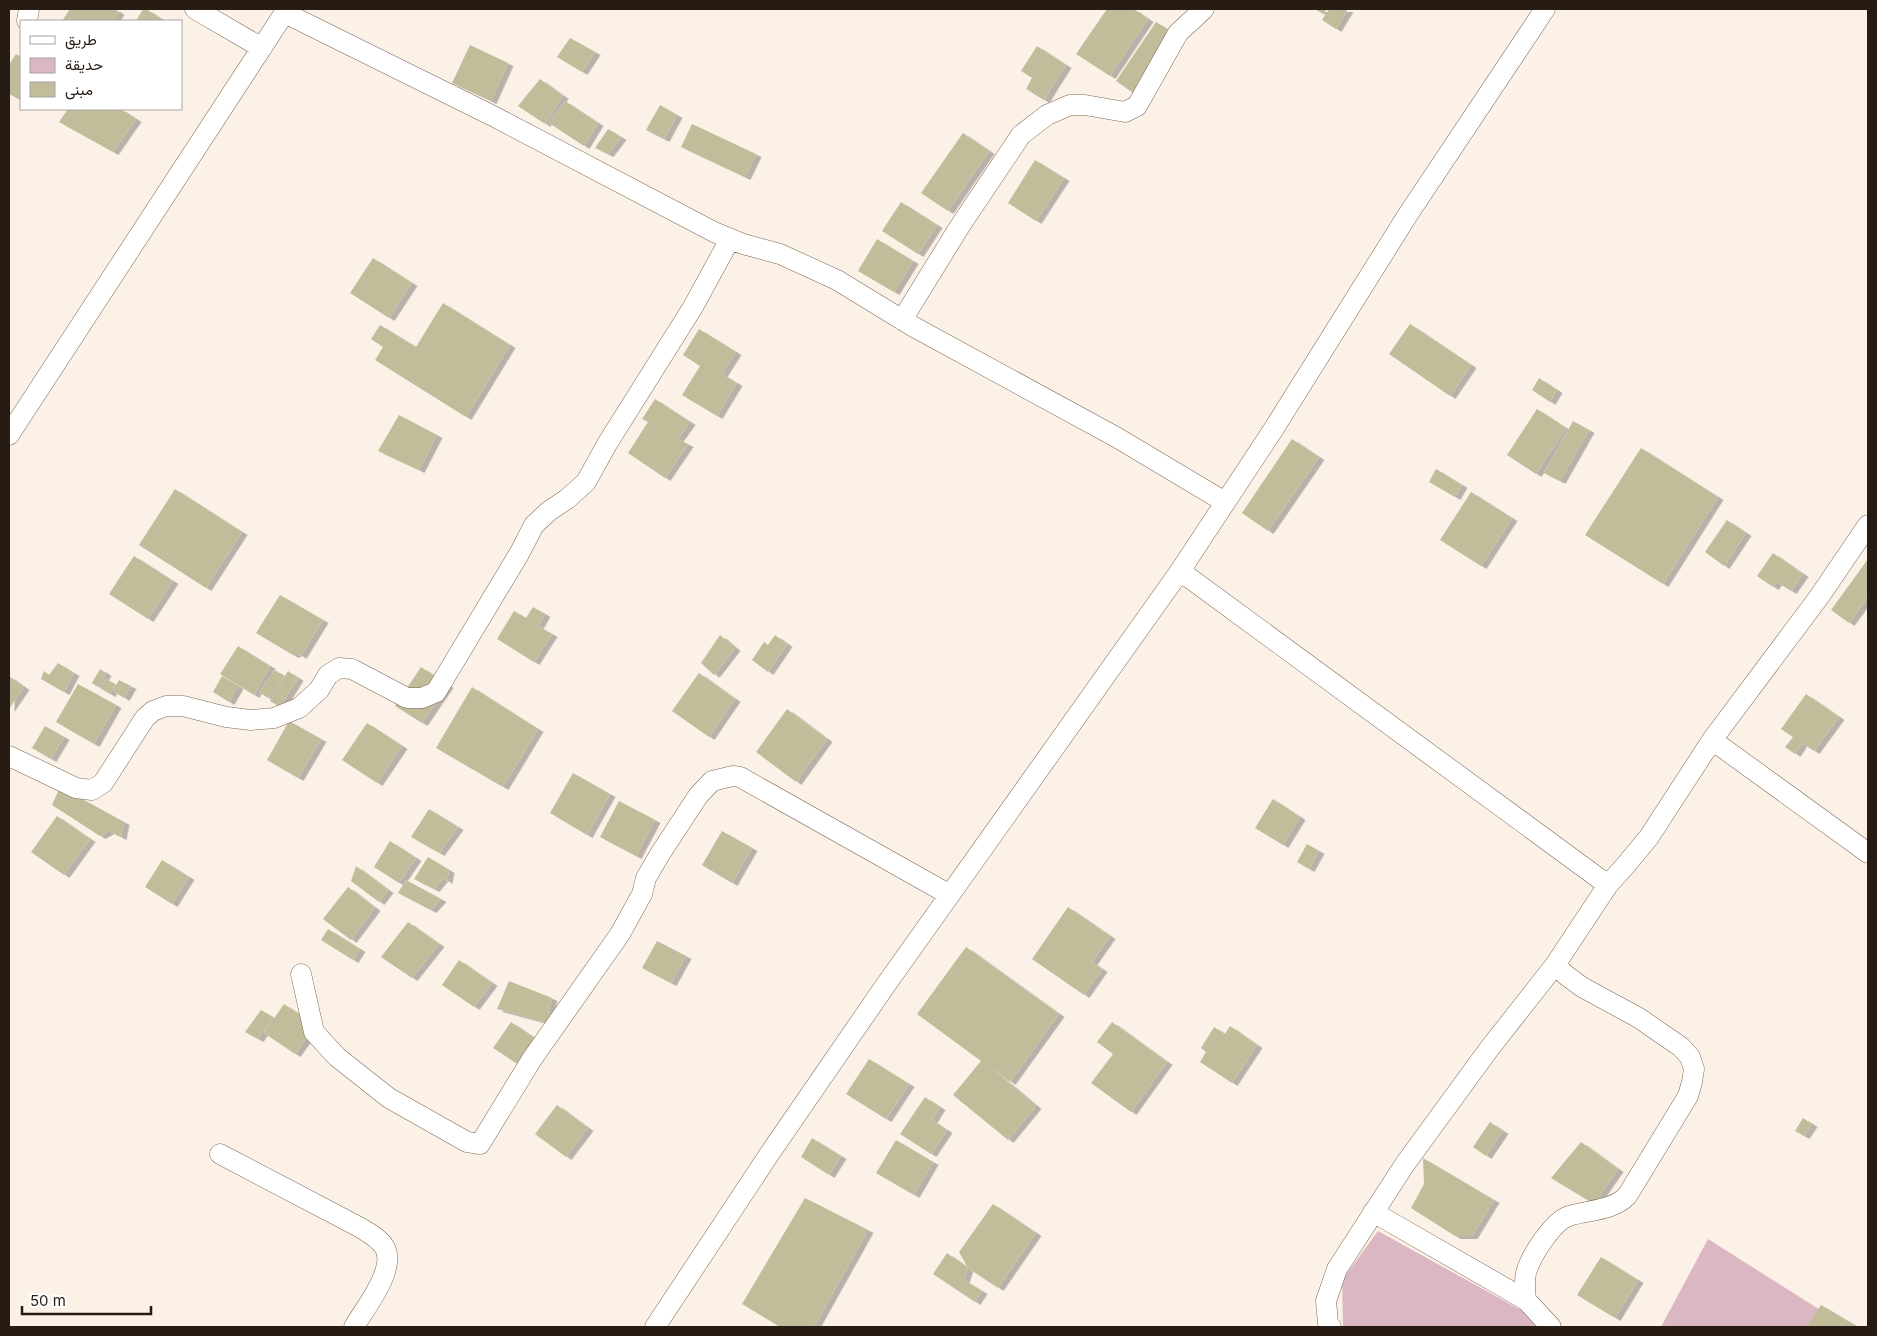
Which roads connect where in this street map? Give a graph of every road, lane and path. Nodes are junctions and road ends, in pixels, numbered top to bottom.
1 (195, 9) edge
2 (1204, 9) edge
3 (1545, 9) edge
4 (286, 11) edge
5 (262, 48) junction
6 (730, 239) junction
7 (902, 320) junction
8 (9, 435) edge
9 (1225, 502) junction
10 (1868, 525) edge
11 (1180, 571) junction
12 (1712, 740) junction
13 (9, 756) edge
14 (1868, 853) edge
15 (1608, 885) junction
16 (950, 895) junction
17 (1555, 965) junction
18 (301, 974) dead end
19 (220, 1154) dead end
20 (1373, 1212) junction
21 (1526, 1300) junction
22 (354, 1327) edge
23 (656, 1327) edge
24 (1331, 1327) edge
25 (1551, 1327) edge

1 - 5 street
2 - 7 street
3 - 9 street
4 - 5 street
4 - 6 street
5 - 8 street
6 - 7 street
6 - 13 street
7 - 9 street
9 - 11 street
10 - 12 street
11 - 15 street
11 - 16 street
12 - 14 street
12 - 15 street
15 - 17 street
16 - 18 street
16 - 23 street
17 - 20 street
17 - 21 street
19 - 22 street
20 - 21 street
20 - 24 street
21 - 25 street

